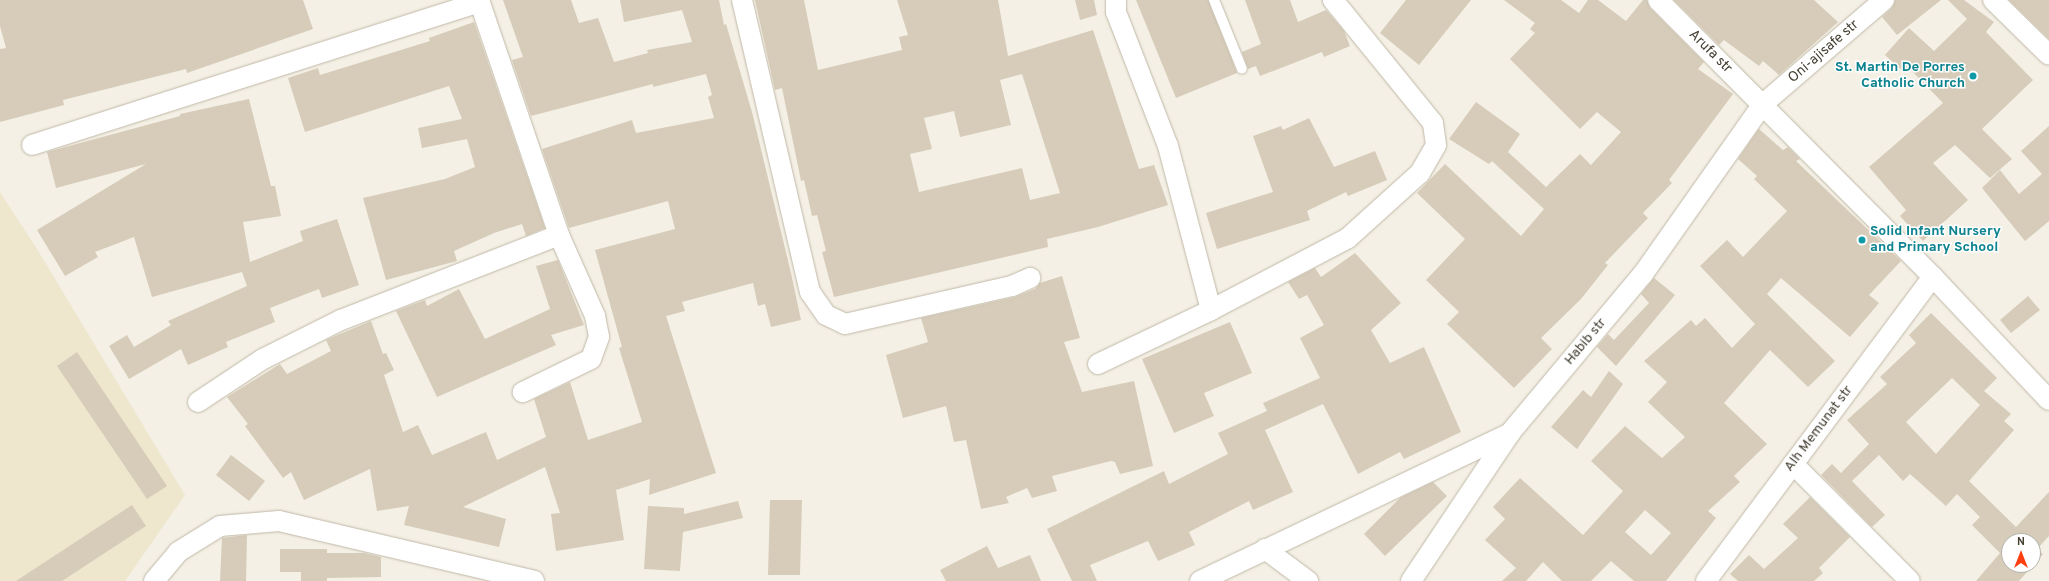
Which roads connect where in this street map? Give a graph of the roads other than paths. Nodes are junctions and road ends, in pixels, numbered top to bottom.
1 (742, 0) edge
2 (1116, 0) edge
3 (1214, 0) edge
4 (1333, 0) edge
5 (1658, 0) edge
6 (1884, 0) edge
7 (1993, 0) edge
8 (479, 1) edge
9 (2049, 55) edge
10 (1242, 69) dead end
11 (1763, 104) junction
12 (32, 145) dead end
13 (559, 235) junction
14 (1933, 277) junction
15 (1030, 278) dead end
16 (1211, 310) junction
17 (1098, 364) dead end
18 (523, 392) dead end
19 (2049, 400) edge
20 (198, 402) dead end
21 (1510, 433) junction
22 (1793, 464) junction
23 (1265, 549) junction
24 (493, 576) edge
25 (154, 581) edge
26 (534, 581) edge
27 (1200, 581) edge
28 (1308, 581) edge
29 (1411, 581) edge
30 (1706, 581) edge
31 (1910, 581) edge

1 - 15 street
2 - 16 street
3 - 10 lane
4 - 16 street
5 - 11 street, Arufa str
6 - 11 street, Oni-ajisafe str
7 - 9 street
8 - 12 street
8 - 13 street
11 - 14 street
11 - 21 street, Habib str
13 - 18 street
13 - 20 street
14 - 19 street
14 - 22 street, Alh Memunat str
16 - 17 street
21 - 23 street
21 - 29 street, Habib str
22 - 30 street, Alh Memunat str
22 - 31 street
23 - 27 street
23 - 28 street
24 - 25 street
24 - 26 street

